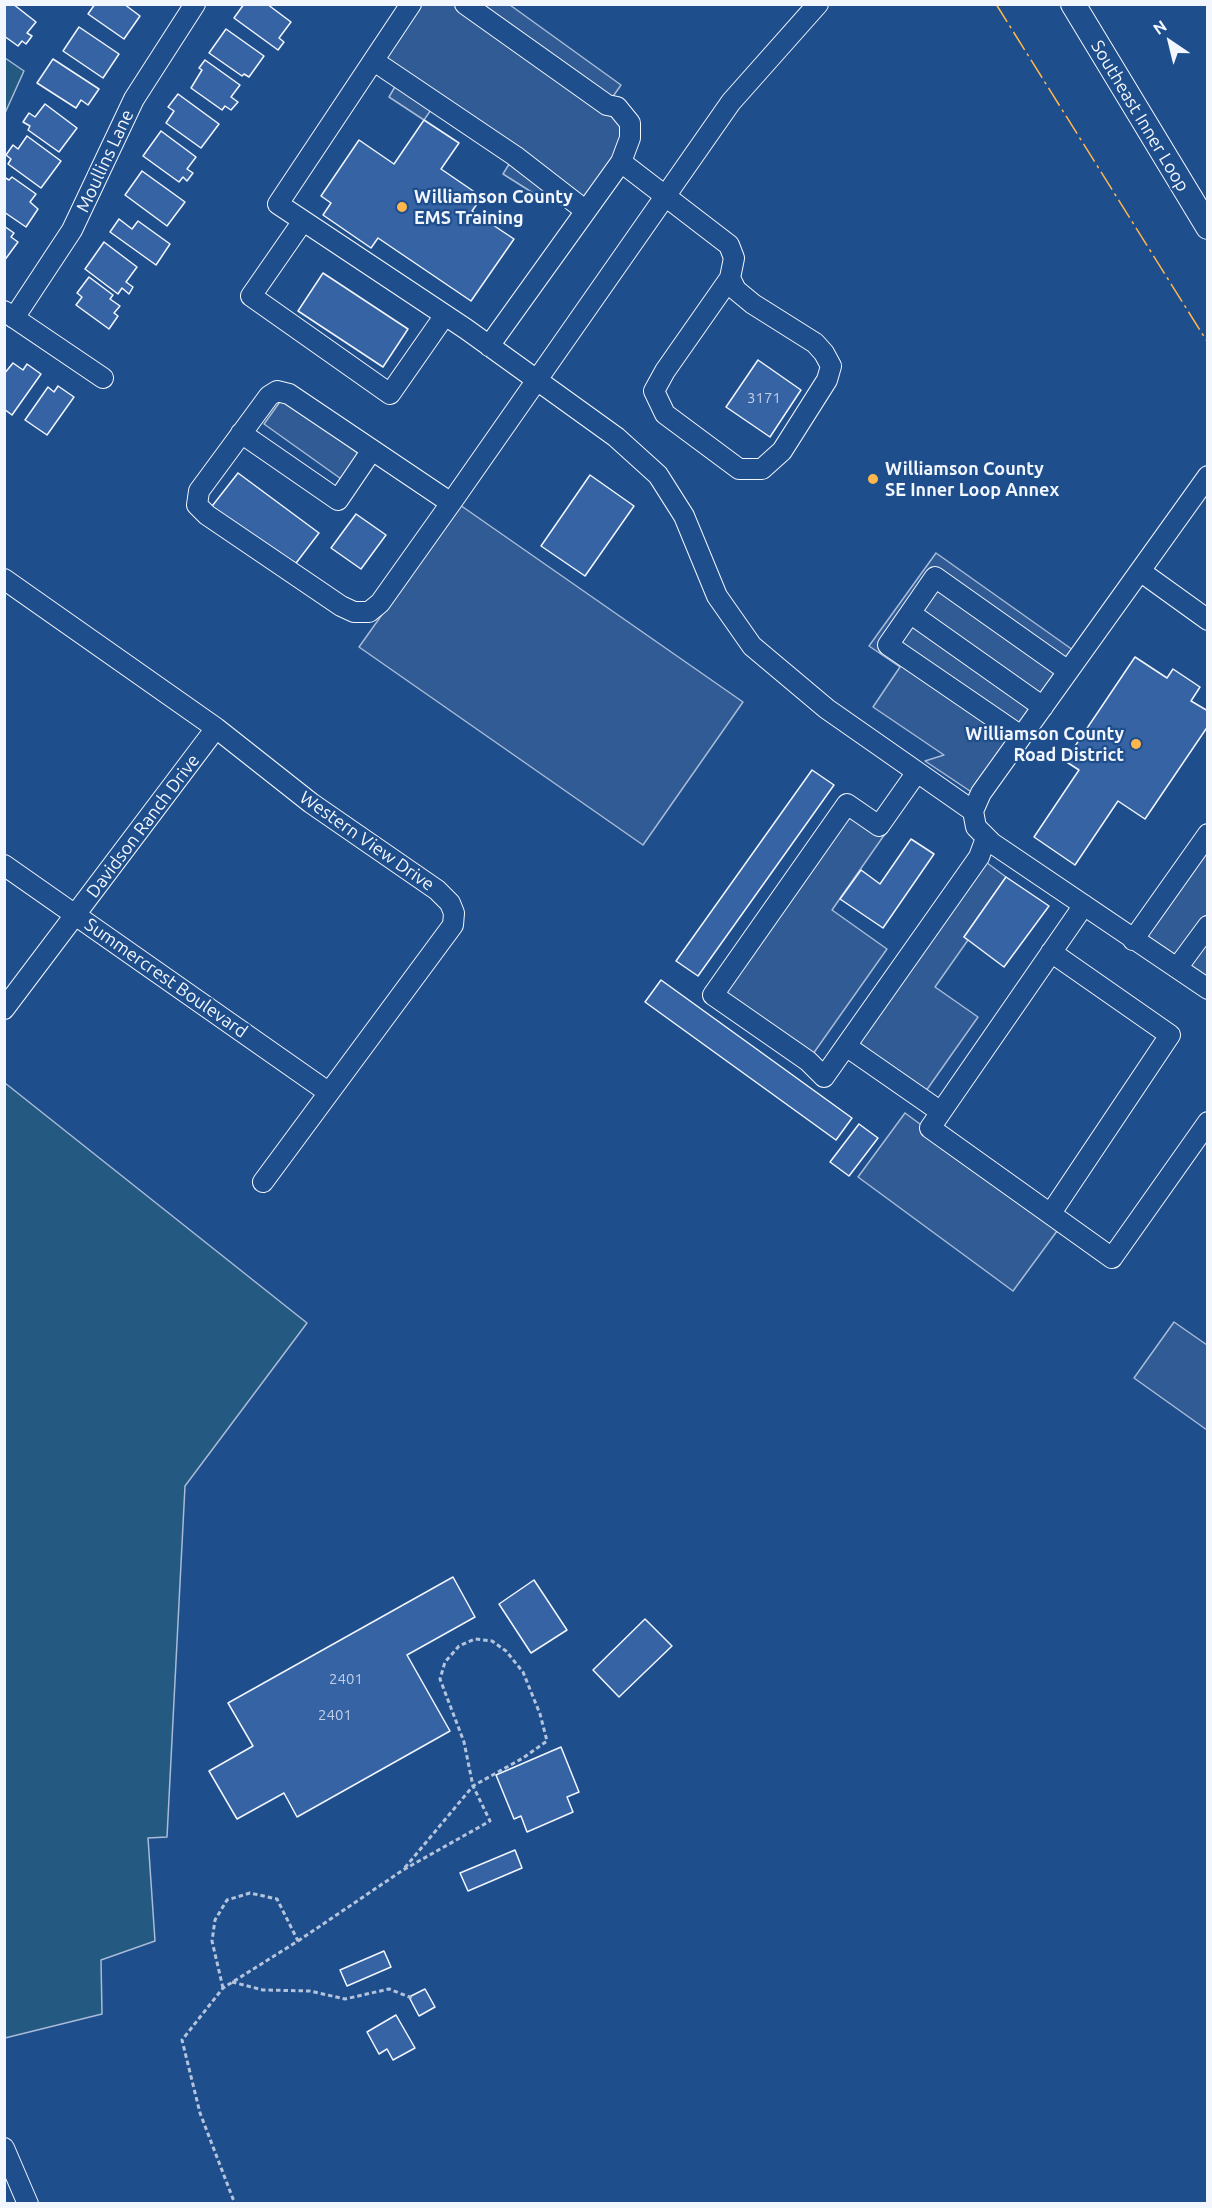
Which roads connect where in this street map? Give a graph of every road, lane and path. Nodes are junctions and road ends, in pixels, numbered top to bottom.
1 (195, 4) edge
2 (411, 4) edge
3 (465, 4) edge
4 (818, 4) edge
5 (1073, 4) edge
6 (374, 61) junction
7 (621, 162) junction
8 (666, 196) junction
9 (586, 211) junction
10 (303, 220) junction
11 (1208, 227) edge
12 (730, 278) junction
13 (9, 314) edge
14 (445, 315) junction
15 (489, 346) junction
16 (103, 378) dead end
17 (537, 381) junction
18 (241, 433) junction
19 (372, 450) junction
20 (1208, 477) edge
21 (451, 504) junction
22 (1140, 571) junction
23 (4, 579) edge
24 (910, 613) junction
25 (1208, 620) edge
26 (1068, 671) junction
27 (1042, 707) junction
28 (216, 728) junction
29 (1021, 736) junction
30 (917, 772) junction
31 (973, 812) junction
32 (1208, 834) edge
33 (986, 838) junction
34 (4, 865) edge
35 (1084, 905) junction
36 (76, 915) junction
37 (1208, 926) edge
38 (1132, 940) junction
39 (1051, 952) junction
40 (1177, 968) junction
41 (1208, 989) edge
42 (4, 1009) edge
43 (846, 1046) junction
44 (328, 1092) junction
45 (941, 1112) junction
46 (1208, 1122) edge
47 (263, 1182) dead end
48 (1051, 1213) junction
49 (473, 1786) junction
50 (402, 1870) junction
51 (298, 1941) junction
52 (232, 1982) junction
53 (223, 1988) junction
54 (412, 1998) dead end
55 (6, 2153) edge
56 (28, 2204) edge
57 (235, 2204) edge

1 - 13 street, Moullins Lane
2 - 6 street
3 - 7 street
4 - 8 street
5 - 11 main road, Southeast Inner Loop
6 - 9 street
6 - 10 street
7 - 8 street
7 - 9 street
8 - 12 street
8 - 17 street
9 - 15 street
10 - 14 street
10 - 14 street
12 - 12 street
13 - 16 street
14 - 15 street
15 - 17 street
17 - 21 street
17 - 30 street
18 - 19 street
18 - 19 street
18 - 21 street
19 - 21 street
20 - 22 street
22 - 25 street
22 - 26 street
23 - 28 street, Western View Drive
24 - 26 street
24 - 27 street
24 - 29 street
26 - 27 street
27 - 29 street
28 - 36 street, Davidson Ranch Drive
28 - 44 street, Western View Drive
29 - 31 street
30 - 31 street
30 - 43 street
31 - 33 street
32 - 38 street
33 - 35 street
33 - 43 street
34 - 36 street, Summercrest Boulevard
35 - 38 street
35 - 39 street
36 - 42 street, Davidson Ranch Drive
36 - 44 street, Summercrest Boulevard
37 - 40 street
38 - 40 street
39 - 45 street
39 - 48 street
40 - 41 street
43 - 45 street
44 - 47 street, Western View Drive
45 - 48 street
46 - 48 street
49 - 49 path
49 - 50 path
49 - 50 path
50 - 51 path
51 - 52 path
51 - 53 path
52 - 53 path
52 - 54 path
53 - 57 path
55 - 56 street

